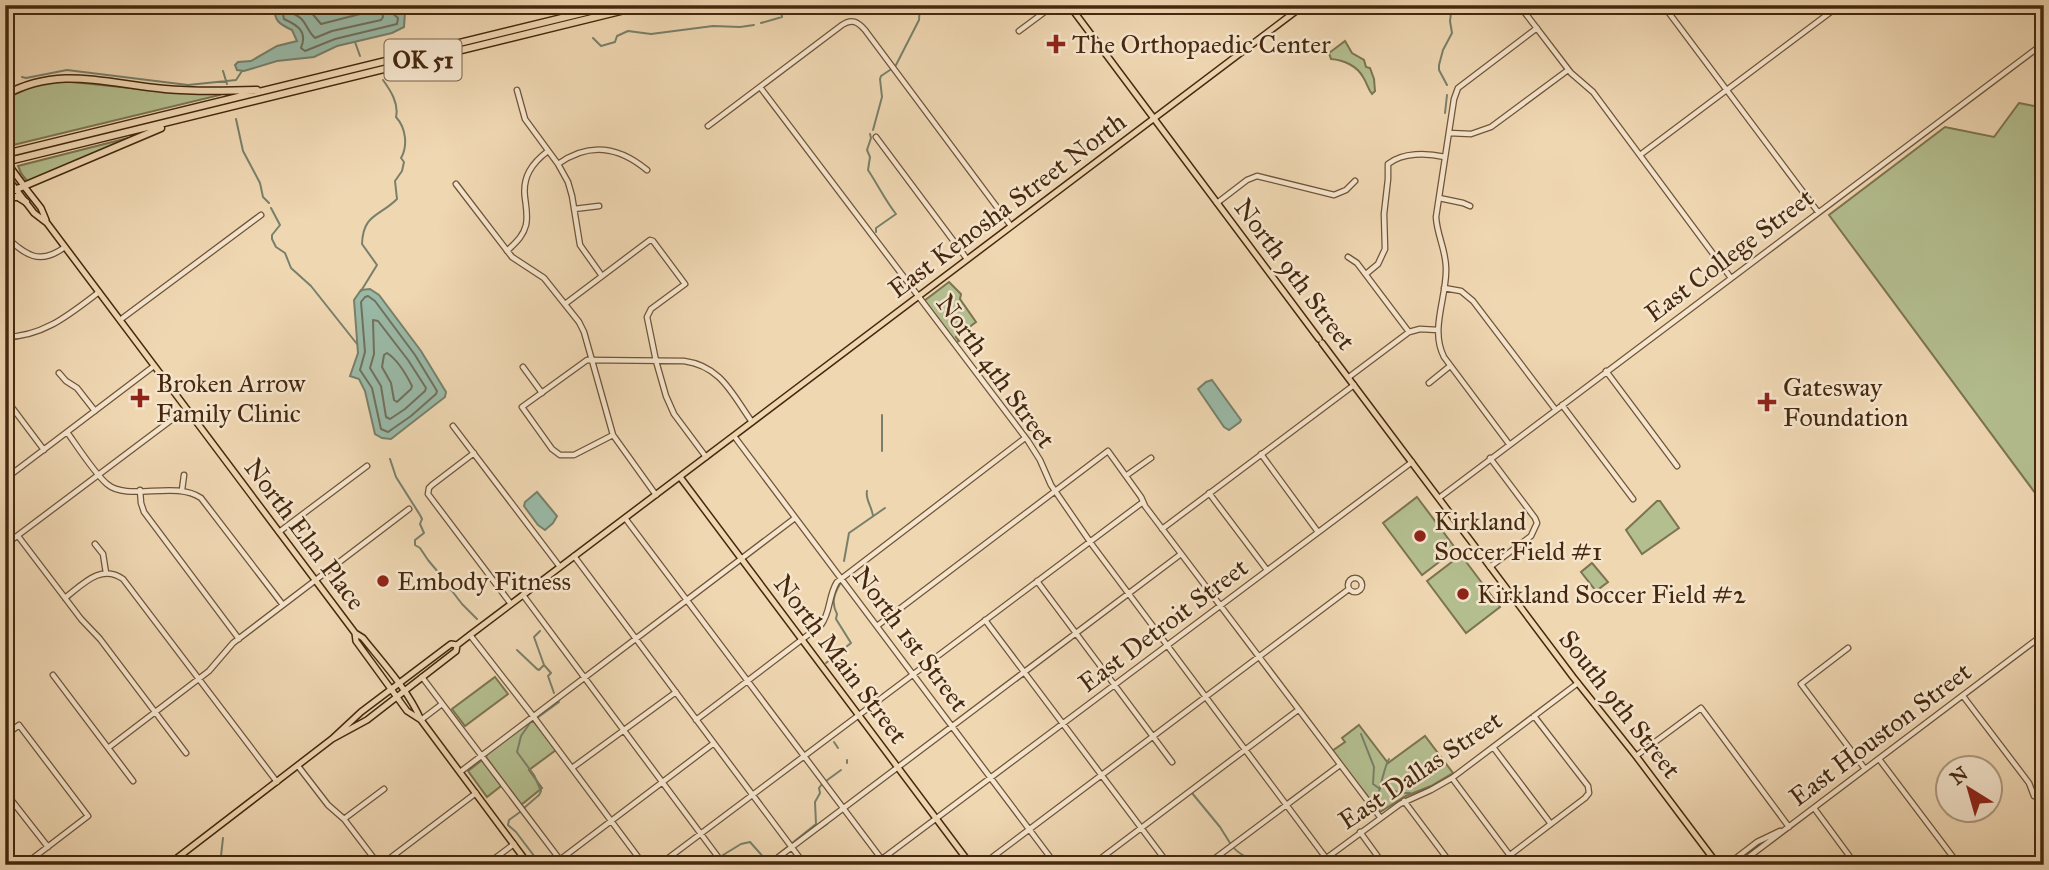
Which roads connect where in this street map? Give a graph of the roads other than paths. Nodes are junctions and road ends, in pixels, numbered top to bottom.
1 (135, 5) edge
2 (165, 5) edge
3 (615, 5) edge
4 (645, 5) edge
5 (1054, 5) edge
6 (1069, 5) edge
7 (1304, 5) edge
8 (1519, 5) edge
9 (1663, 5) edge
10 (1840, 5) edge
11 (1537, 28) junction
12 (1019, 31) dead end
13 (2044, 43) edge
14 (1568, 70) junction
15 (760, 87) junction
16 (273, 89) junction
17 (517, 90) dead end
18 (1726, 91) junction
19 (5, 95) edge
20 (1153, 118) junction
21 (179, 120) junction
22 (708, 126) dead end
23 (1449, 133) junction
24 (876, 137) dead end
25 (548, 151) junction
26 (5, 154) edge
27 (1640, 155) junction
28 (1445, 157) junction
29 (5, 161) edge
30 (558, 164) junction
31 (647, 170) dead end
32 (5, 175) edge
33 (1355, 181) dead end
34 (456, 184) dead end
35 (23, 185) junction
36 (15, 188) junction
37 (5, 195) edge
38 (1439, 198) junction
39 (26, 202) junction
40 (1217, 203) junction
41 (599, 206) dead end
42 (1470, 206) dead end
43 (574, 209) junction
44 (1818, 212) junction
45 (261, 215) dead end
46 (47, 223) junction
47 (1011, 226) junction
48 (5, 236) edge
49 (65, 247) junction
50 (507, 251) junction
51 (1348, 257) dead end
52 (967, 259) junction
53 (1366, 274) junction
54 (602, 276) junction
55 (1731, 278) junction
56 (1444, 288) junction
57 (99, 292) junction
58 (918, 296) junction
59 (565, 304) junction
60 (120, 320) junction
61 (1438, 330) junction
62 (1409, 332) junction
63 (5, 337) edge
64 (591, 360) junction
65 (656, 361) junction
66 (154, 366) junction
67 (1451, 366) junction
68 (523, 367) dead end
69 (1606, 371) junction
70 (59, 373) dead end
71 (1349, 377) junction
72 (1429, 383) dead end
73 (1354, 385) junction
74 (542, 393) junction
75 (5, 398) edge
76 (1562, 404) junction
77 (186, 409) junction
78 (1555, 410) junction
79 (95, 411) junction
80 (752, 422) junction
81 (453, 426) dead end
82 (67, 432) junction
83 (613, 435) junction
84 (734, 436) junction
85 (1025, 438) junction
86 (1509, 444) junction
87 (44, 450) junction
88 (474, 453) junction
89 (1261, 454) junction
90 (708, 456) junction
91 (1151, 458) dead end
92 (1490, 458) junction
93 (1412, 462) junction
94 (366, 466) dead end
95 (1677, 466) dead end
96 (99, 474) junction
97 (184, 475) dead end
98 (1127, 475) junction
99 (680, 477) junction
100 (5, 479) edge
101 (140, 490) junction
102 (182, 490) junction
103 (1054, 491) junction
104 (1209, 493) junction
105 (656, 495) junction
106 (1438, 498) junction
107 (1633, 499) dead end
108 (1143, 502) junction
109 (409, 509) dead end
110 (625, 518) junction
111 (795, 518) junction
112 (1162, 529) junction
113 (279, 532) junction
114 (1318, 532) junction
115 (18, 536) junction
116 (1090, 541) junction
117 (95, 544) dead end
118 (5, 545) edge
119 (1181, 554) junction
120 (574, 556) junction
121 (742, 559) junction
122 (560, 567) junction
123 (1490, 567) junction
124 (1268, 570) junction
125 (106, 573) junction
126 (841, 579) junction
127 (315, 580) junction
128 (1037, 581) junction
129 (1349, 589) dead end
130 (1128, 593) junction
131 (523, 595) junction
132 (65, 598) junction
133 (687, 600) junction
134 (511, 604) junction
135 (283, 605) junction
136 (1220, 606) junction
137 (985, 620) junction
138 (877, 626) junction
139 (1076, 633) junction
140 (355, 634) junction
141 (2044, 634) edge
142 (470, 635) junction
143 (239, 639) junction
144 (636, 639) junction
145 (802, 640) junction
146 (457, 645) junction
147 (1166, 646) junction
148 (1848, 648) dead end
149 (1258, 657) junction
150 (1024, 672) junction
151 (914, 674) junction
152 (53, 675) dead end
153 (422, 677) junction
154 (199, 679) junction
155 (584, 679) junction
156 (748, 680) junction
157 (398, 683) junction
158 (1578, 683) junction
159 (1115, 685) junction
160 (391, 689) junction
161 (404, 691) junction
162 (676, 692) junction
163 (1962, 696) junction
164 (396, 697) junction
165 (1205, 697) junction
166 (442, 704) junction
167 (1298, 710) junction
168 (155, 712) junction
169 (533, 715) junction
170 (858, 715) junction
171 (1534, 716) junction
172 (421, 720) junction
173 (696, 720) junction
174 (1063, 723) junction
175 (953, 726) junction
176 (623, 730) junction
177 (5, 736) edge
178 (1153, 736) junction
179 (332, 739) junction
180 (714, 743) junction
181 (1493, 747) junction
182 (108, 748) junction
183 (1245, 750) junction
184 (186, 753) dead end
185 (482, 756) junction
186 (804, 756) junction
187 (1636, 756) junction
188 (1880, 759) junction
189 (1172, 762) dead end
190 (1340, 765) junction
191 (298, 766) junction
192 (898, 767) junction
193 (572, 768) junction
194 (1865, 769) junction
195 (460, 772) junction
196 (1102, 775) junction
197 (991, 777) junction
198 (1452, 778) junction
199 (133, 781) dead end
200 (277, 782) junction
201 (662, 782) junction
202 (383, 789) dead end
203 (5, 792) edge
204 (476, 793) junction
205 (752, 796) junction
206 (2034, 796) dead end
207 (1404, 802) junction
208 (1286, 805) junction
209 (843, 807) junction
210 (1814, 808) junction
211 (1380, 817) junction
212 (936, 818) junction
213 (344, 819) junction
214 (611, 821) junction
215 (1551, 824) junction
216 (1142, 828) junction
217 (1787, 828) junction
218 (1030, 829) junction
219 (1360, 832) junction
220 (701, 834) junction
221 (514, 844) junction
222 (790, 845) junction
223 (48, 847) junction
224 (1510, 855) junction
225 (1326, 858) junction
226 (881, 859) junction
227 (562, 862) edge
228 (24, 865) edge
229 (168, 865) edge
230 (380, 865) edge
231 (486, 865) edge
232 (529, 865) edge
233 (553, 865) edge
234 (645, 865) edge
235 (659, 865) edge
236 (724, 865) edge
237 (768, 865) edge
238 (805, 865) edge
239 (874, 865) edge
240 (886, 865) edge
241 (971, 865) edge
242 (982, 865) edge
243 (1056, 865) edge
244 (1092, 865) edge
245 (1169, 865) edge
246 (1206, 865) edge
247 (1317, 865) edge
248 (1384, 865) edge
249 (1452, 865) edge
250 (1497, 865) edge
251 (1517, 865) edge
252 (1718, 865) edge
253 (1727, 865) edge
254 (1738, 865) edge
255 (1856, 865) edge
256 (1959, 865) edge

1 - 2 street
3 - 16 highway, OK 51
4 - 21 highway, OK 51
5 - 12 street
6 - 20 main road, North 9th Street
7 - 20 main road, East Kenosha Street North
8 - 11 street
9 - 18 street
10 - 18 street
11 - 14 street
11 - 23 street
13 - 44 street, East College Street
14 - 23 street
14 - 27 street
15 - 22 street
15 - 47 street
15 - 58 street, North 4th Street
16 - 19 highway
16 - 26 highway, OK 51
17 - 25 street
18 - 27 street
18 - 44 street
20 - 40 main road, North 9th Street
20 - 47 main road, East Kenosha Street North
21 - 29 highway, OK 51
21 - 35 highway
23 - 28 street
24 - 52 street
25 - 30 street
25 - 50 street
27 - 55 street
28 - 38 street
28 - 53 street
29 - 35 main road, North Elm Place, bridge
30 - 31 street
30 - 43 street
32 - 36 main road, North Elm Place
33 - 40 street
34 - 50 street
35 - 36 highway
35 - 46 main road, North Elm Place
36 - 37 highway
36 - 39 main road, North Elm Place
37 - 39 highway
38 - 42 street
38 - 56 street
39 - 46 main road, North Elm Place
40 - 71 main road, North 9th Street
41 - 43 street
43 - 54 street
44 - 55 street, East College Street
45 - 60 street
46 - 49 main road, North Elm Place
47 - 52 main road, East Kenosha Street North
48 - 49 street
49 - 57 main road, North Elm Place
50 - 59 street
51 - 53 street
52 - 58 main road, East Kenosha Street North
53 - 62 street
54 - 59 street
54 - 65 street
55 - 69 street, East College Street
56 - 61 street
56 - 78 street
57 - 60 main road, North Elm Place
57 - 63 street
58 - 80 main road, East Kenosha Street North
58 - 85 street, North 4th Street
59 - 64 street
60 - 66 main road, North Elm Place
61 - 62 street
61 - 67 street
62 - 71 street
64 - 65 street
64 - 74 street
64 - 83 street
65 - 80 street
65 - 90 street
66 - 77 main road, North Elm Place
66 - 79 street
67 - 72 street
67 - 86 street
68 - 74 street
69 - 76 street, East College Street
69 - 95 street
70 - 79 street
71 - 73 main road, North 9th Street
73 - 89 street
73 - 93 main road, North 9th Street
74 - 83 street
75 - 87 street
76 - 78 street, East College Street
76 - 107 street
77 - 96 street
77 - 113 main road, North Elm Place
78 - 86 street, East College Street
79 - 82 street
80 - 84 main road, East Kenosha Street North
81 - 88 street
82 - 87 street
82 - 96 street
83 - 105 street
84 - 90 main road, East Kenosha Street North
84 - 111 street, North 1st Street
85 - 103 street, North 4th Street
85 - 126 street
86 - 92 street, East College Street
87 - 100 street
88 - 122 street
88 - 134 street
89 - 104 street
89 - 114 street
90 - 99 main road
91 - 98 street
92 - 106 street, East College Street
92 - 123 street
93 - 106 main road, North 9th Street
93 - 114 street, East Detroit Street
94 - 113 street
96 - 101 street
96 - 115 street
97 - 102 street
98 - 103 street
98 - 108 street
99 - 105 main road
99 - 121 main road, North Main Street
101 - 102 street
101 - 143 street
102 - 135 street
103 - 116 street, North 4th Street
103 - 138 street
104 - 112 street
104 - 124 street
105 - 110 main road
106 - 123 main road, North 9th Street
108 - 112 street
108 - 116 street
109 - 127 street
110 - 120 main road
110 - 133 street
111 - 121 street
111 - 126 street, North 1st Street
112 - 119 street
113 - 127 main road, North Elm Place
114 - 124 street, East Detroit Street
115 - 118 street
115 - 132 street
116 - 128 street
116 - 130 street, North 4th Street
117 - 125 street
119 - 130 street
119 - 136 street
120 - 122 main road
120 - 144 street
121 - 133 street
121 - 145 main road, North Main Street
122 - 131 main road
123 - 158 main road, South 9th Street
124 - 136 street, East Detroit Street
125 - 132 street
125 - 154 street
126 - 138 street, North 1st Street
126 - 145 street
127 - 135 street
127 - 140 main road, North Elm Place
128 - 137 street
128 - 139 street
129 - 149 street
130 - 139 street
130 - 147 street, North 4th Street
131 - 134 main road
131 - 155 street
132 - 168 street
133 - 144 street
133 - 156 street
134 - 142 main road
135 - 143 street
136 - 147 street, East Detroit Street
136 - 149 street
137 - 150 street
137 - 151 street
138 - 151 street, North 1st Street
139 - 150 street
139 - 159 street
140 - 157 main road, North Elm Place
140 - 160 main road, North Elm Place
141 - 163 street, East Houston Street
142 - 146 main road
142 - 169 street
143 - 154 street
144 - 155 street
144 - 162 street
145 - 156 street
145 - 170 main road, North Main Street
146 - 153 main road
146 - 157 main road
147 - 159 street, East Detroit Street
147 - 165 street, North 4th Street
148 - 194 street
149 - 165 street
149 - 167 street
150 - 174 street
150 - 175 street
151 - 170 street
151 - 175 street, North 1st Street
152 - 182 street
153 - 161 main road
153 - 166 street
154 - 168 street
154 - 200 street
155 - 169 street
155 - 176 street
156 - 173 street
156 - 186 street
157 - 160 main road
157 - 161 main road, North Elm Place
158 - 171 street, East Dallas Street
158 - 187 main road, South 9th Street
159 - 174 street, East Detroit Street
159 - 178 street
160 - 164 main road, North Elm Place
160 - 179 main road
161 - 164 main road
161 - 172 main road, North Elm Place
162 - 173 street
162 - 176 street
163 - 188 street, East Houston Street
163 - 206 street
164 - 172 main road, North Elm Place
164 - 179 main road
165 - 178 street
165 - 183 street, North 4th Street
166 - 172 street
166 - 185 street
167 - 183 street
167 - 190 street
168 - 182 street
168 - 184 street
169 - 185 street
169 - 193 street
170 - 186 street
170 - 192 main road, North Main Street
171 - 181 street, East Dallas Street
171 - 215 street
172 - 195 main road, North Elm Place
173 - 180 street
174 - 196 street
174 - 197 street, East Detroit Street
175 - 192 street
175 - 197 street, North 1st Street
176 - 193 street
176 - 201 street
177 - 223 street
178 - 189 street
178 - 196 street
179 - 191 main road
180 - 201 street
180 - 205 street
181 - 198 street, East Dallas Street
181 - 215 street
182 - 199 street
183 - 208 street, North 4th Street
183 - 216 street
185 - 195 street
185 - 227 street
186 - 205 street
186 - 209 street
187 - 217 street
187 - 252 main road, South 9th Street
188 - 194 street, East Houston Street
188 - 256 street
190 - 208 street
190 - 211 street
191 - 200 main road
191 - 213 street
192 - 209 street
192 - 212 main road, North Main Street
193 - 214 street
194 - 210 street, East Houston Street
195 - 204 main road, North Elm Place
196 - 216 street
196 - 218 street
197 - 212 street, East Detroit Street
197 - 218 street, North 1st Street
198 - 207 street, East Dallas Street
198 - 224 street
200 - 229 main road
201 - 214 street
201 - 220 street
202 - 213 street
203 - 223 street
204 - 221 main road, North Elm Place
204 - 230 street
205 - 220 street
205 - 222 street
207 - 211 street, East Dallas Street
207 - 249 street
208 - 225 street, North 4th Street
208 - 246 street
209 - 222 street
209 - 226 street
210 - 217 street, East Houston Street
210 - 255 street
211 - 219 street, East Dallas Street
212 - 226 street, East Detroit Street
212 - 241 main road, North Main Street
213 - 230 street
214 - 227 street
214 - 234 street
215 - 224 street
216 - 244 street
216 - 245 street
217 - 253 street
217 - 254 street, East Houston Street
218 - 242 street
218 - 243 street, North 1st Street
219 - 225 street, East Dallas Street
219 - 248 street
220 - 235 street
220 - 236 street
221 - 231 street
221 - 232 main road, North Elm Place
222 - 237 street
222 - 238 street
223 - 228 street
224 - 250 street
224 - 251 street
225 - 247 street, East Dallas Street
226 - 239 street, East Detroit Street
226 - 240 street
227 - 233 street

